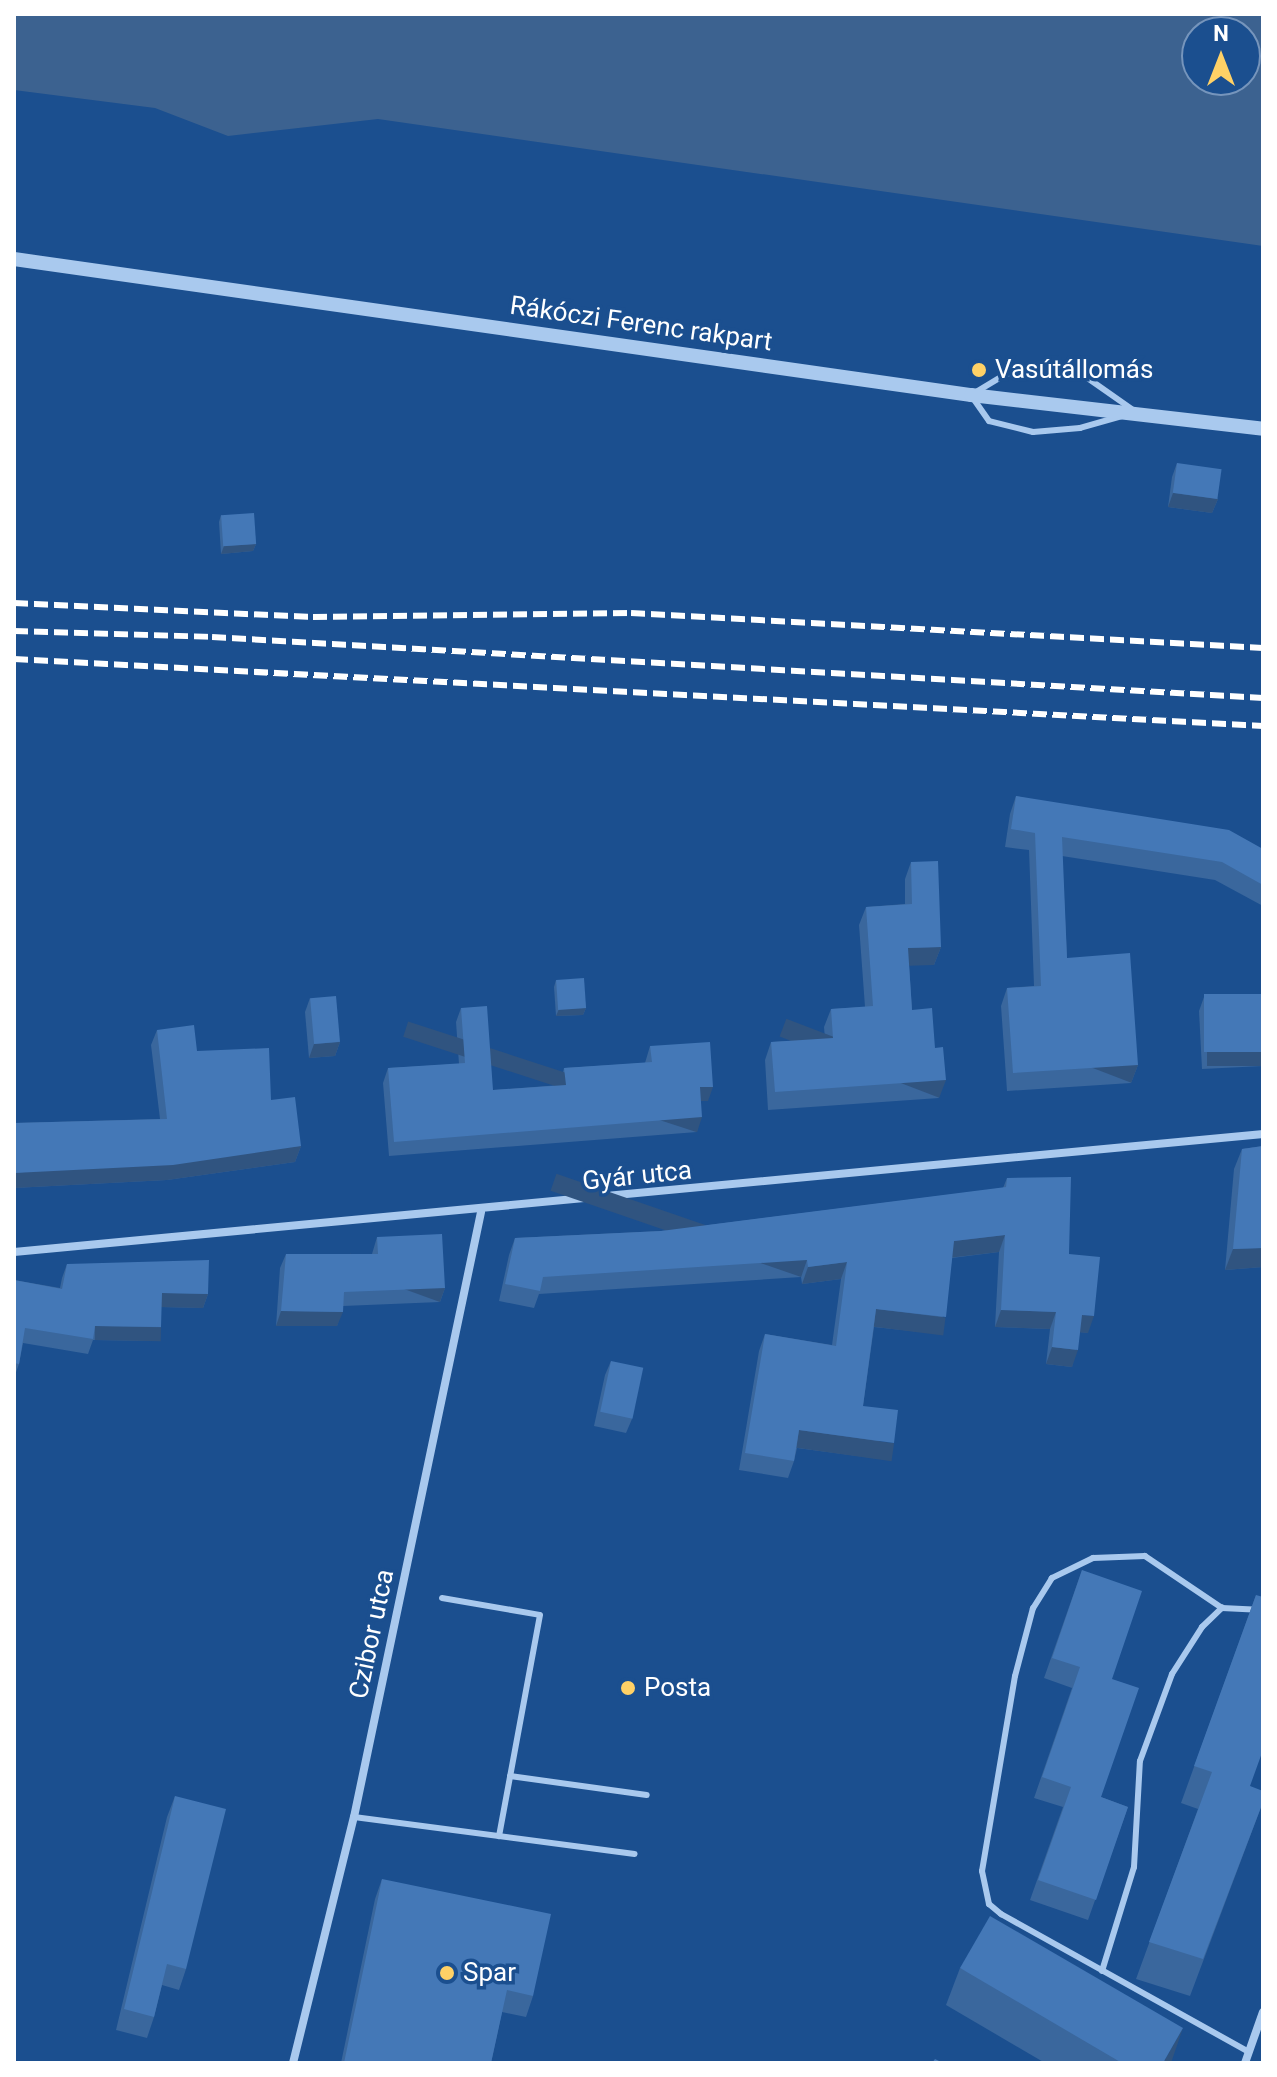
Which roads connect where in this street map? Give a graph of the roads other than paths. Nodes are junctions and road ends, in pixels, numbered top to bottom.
1 (14, 259) edge
2 (971, 395) junction
3 (1136, 412) junction
4 (1263, 429) edge
5 (1263, 1134) edge
6 (481, 1212) junction
7 (14, 1252) edge
8 (442, 1598) dead end
9 (1222, 1608) junction
10 (1263, 1610) edge
11 (510, 1776) junction
12 (647, 1795) dead end
13 (354, 1817) junction
14 (499, 1836) junction
15 (635, 1854) dead end
16 (1102, 1971) junction
17 (1263, 2012) edge
18 (1249, 2052) junction
19 (293, 2063) edge
20 (1245, 2063) edge

1 - 2 street, Rákóczi Ferenc rakpart
2 - 3 street, Rákóczi Ferenc rakpart
2 - 3 lane
2 - 3 lane
3 - 4 street, Rákóczi Ferenc rakpart
5 - 6 street, Gyár utca
6 - 7 street, Gyár utca
6 - 13 street, Czibor utca
8 - 11 lane
9 - 10 lane
9 - 16 lane
9 - 16 lane
11 - 12 lane
11 - 14 lane
13 - 14 lane
13 - 19 street, Czibor utca
14 - 15 lane
16 - 18 lane
17 - 18 street
18 - 20 street

